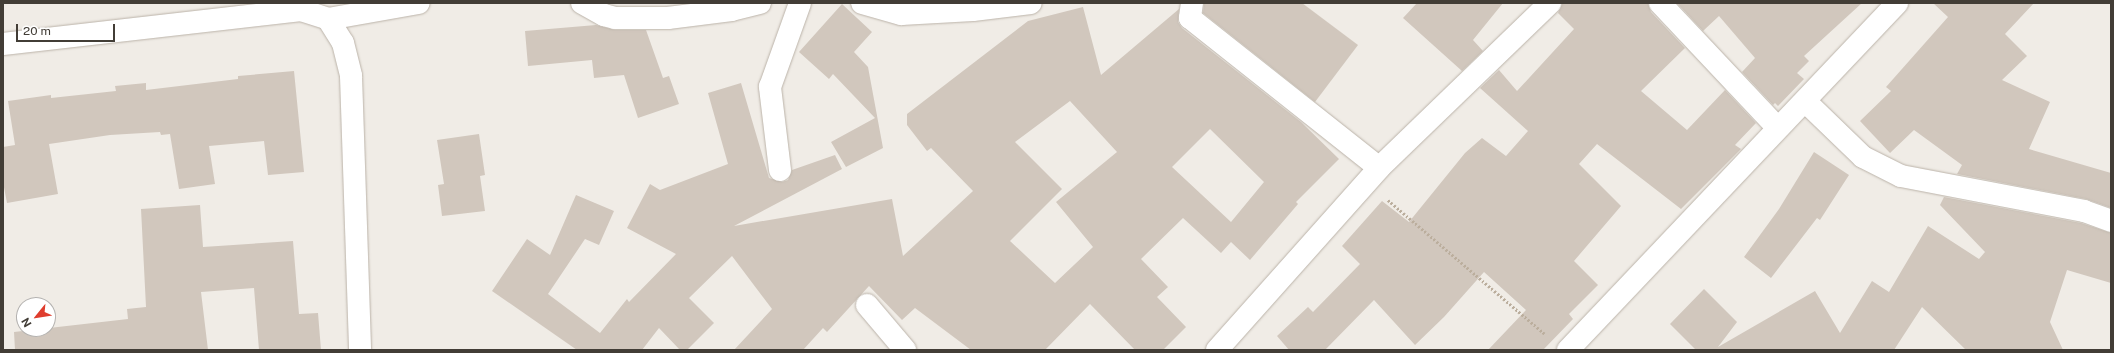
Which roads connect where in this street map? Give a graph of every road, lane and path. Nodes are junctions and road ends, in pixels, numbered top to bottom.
1 (418, 3) edge
2 (582, 3) edge
3 (760, 3) edge
4 (800, 3) edge
5 (862, 3) edge
6 (1031, 3) edge
7 (1192, 3) edge
8 (1550, 3) edge
9 (1660, 3) edge
10 (1897, 3) edge
11 (328, 19) junction
12 (3, 44) edge
13 (1806, 102) junction
14 (1777, 127) junction
15 (780, 170) dead end
16 (1373, 175) junction
17 (2111, 221) edge
18 (867, 305) dead end
19 (1560, 345) edge
20 (360, 350) edge
21 (905, 350) edge
22 (1218, 350) edge

1 - 11 street
2 - 3 street
4 - 15 street
5 - 6 street
7 - 16 street
8 - 16 street
9 - 14 street
10 - 13 street
11 - 12 street
11 - 20 street
13 - 14 street
13 - 17 street
14 - 19 street
16 - 19 path
16 - 22 street
18 - 21 street

